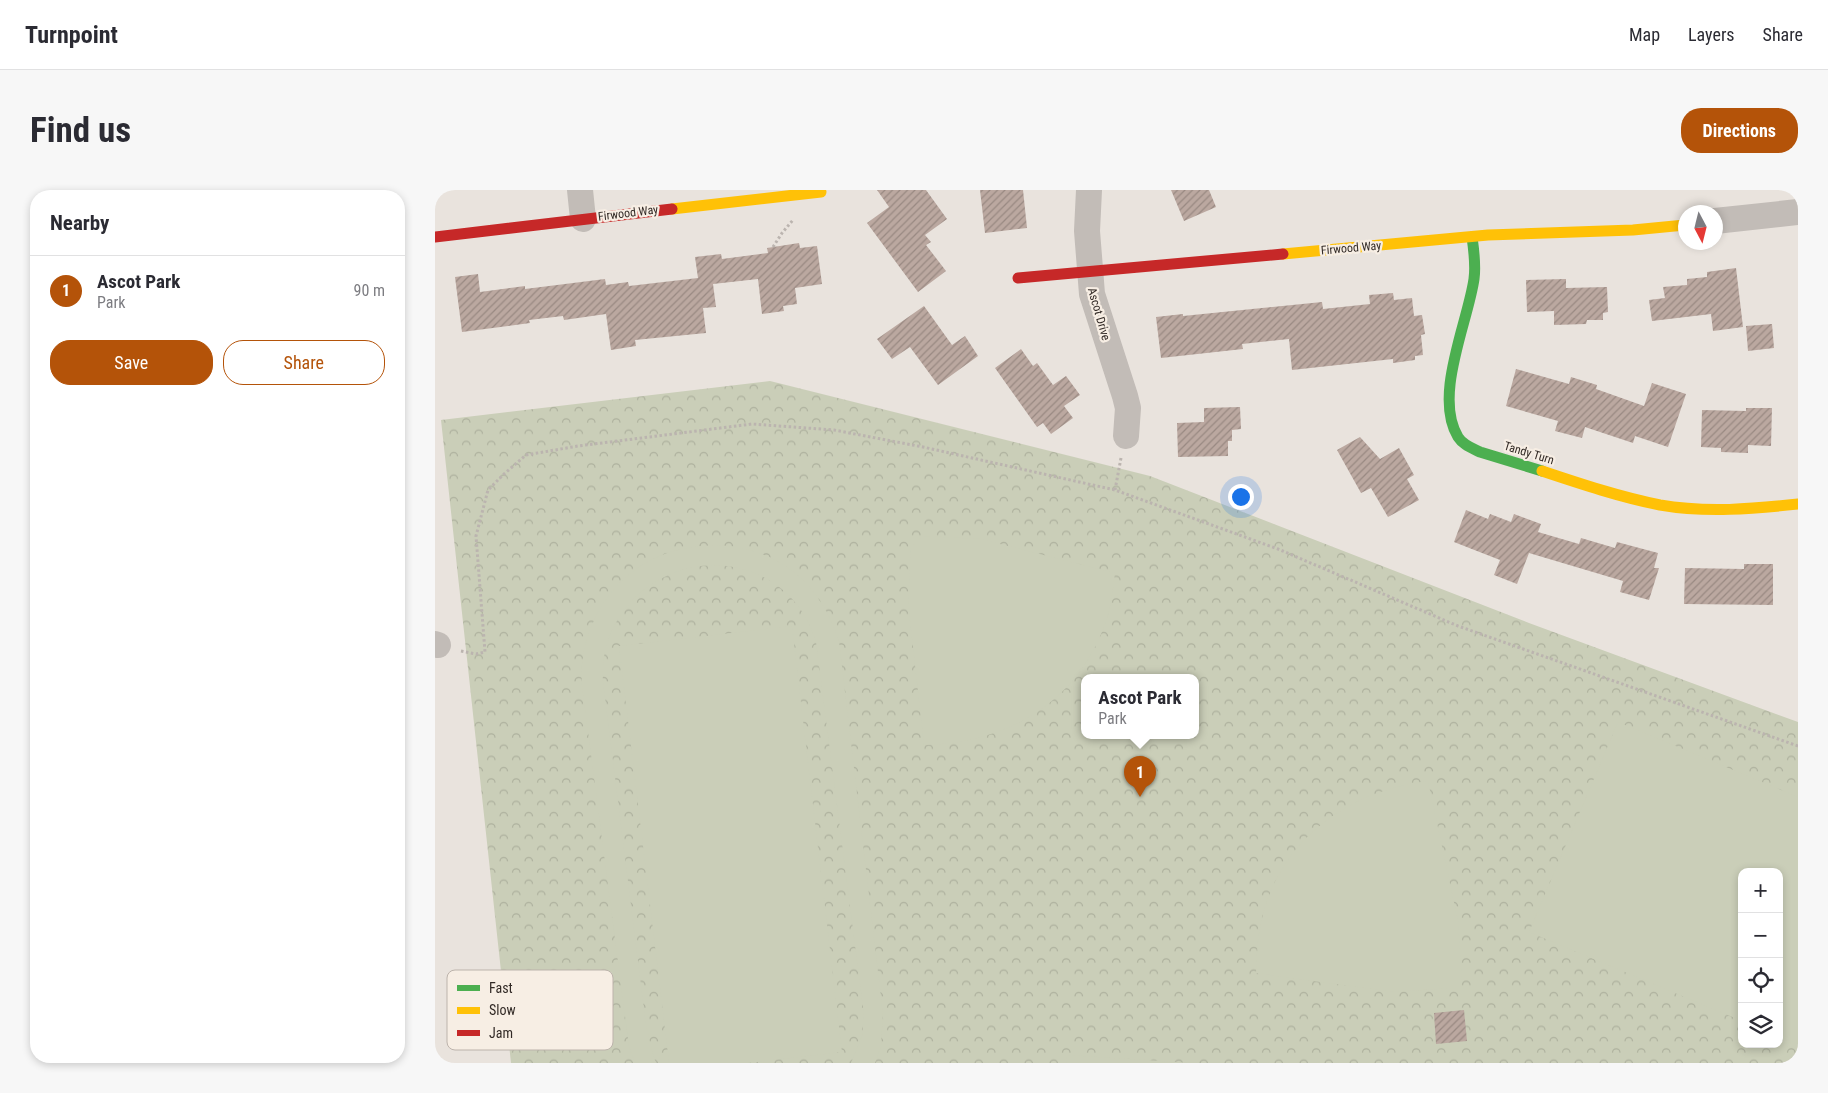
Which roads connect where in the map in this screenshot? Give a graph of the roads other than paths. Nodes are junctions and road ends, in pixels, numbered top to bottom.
1 (580, 190) edge
2 (1089, 190) edge
3 (821, 192) dead end
4 (1798, 212) edge
5 (583, 219) junction
6 (1723, 220) edge
7 (1678, 226) edge
8 (435, 237) edge
9 (1471, 237) junction
10 (1089, 271) junction
11 (1017, 278) dead end
12 (1126, 436) road end
13 (1798, 504) edge

1 - 5 street
2 - 10 street, Ascot Drive
3 - 5 street, Firwood Way
4 - 6 street
5 - 8 street, Firwood Way
7 - 9 street, Firwood Way
9 - 10 street, Firwood Way
9 - 13 street, Tandy Turn
10 - 11 street, Firwood Way
10 - 12 street, Ascot Drive

